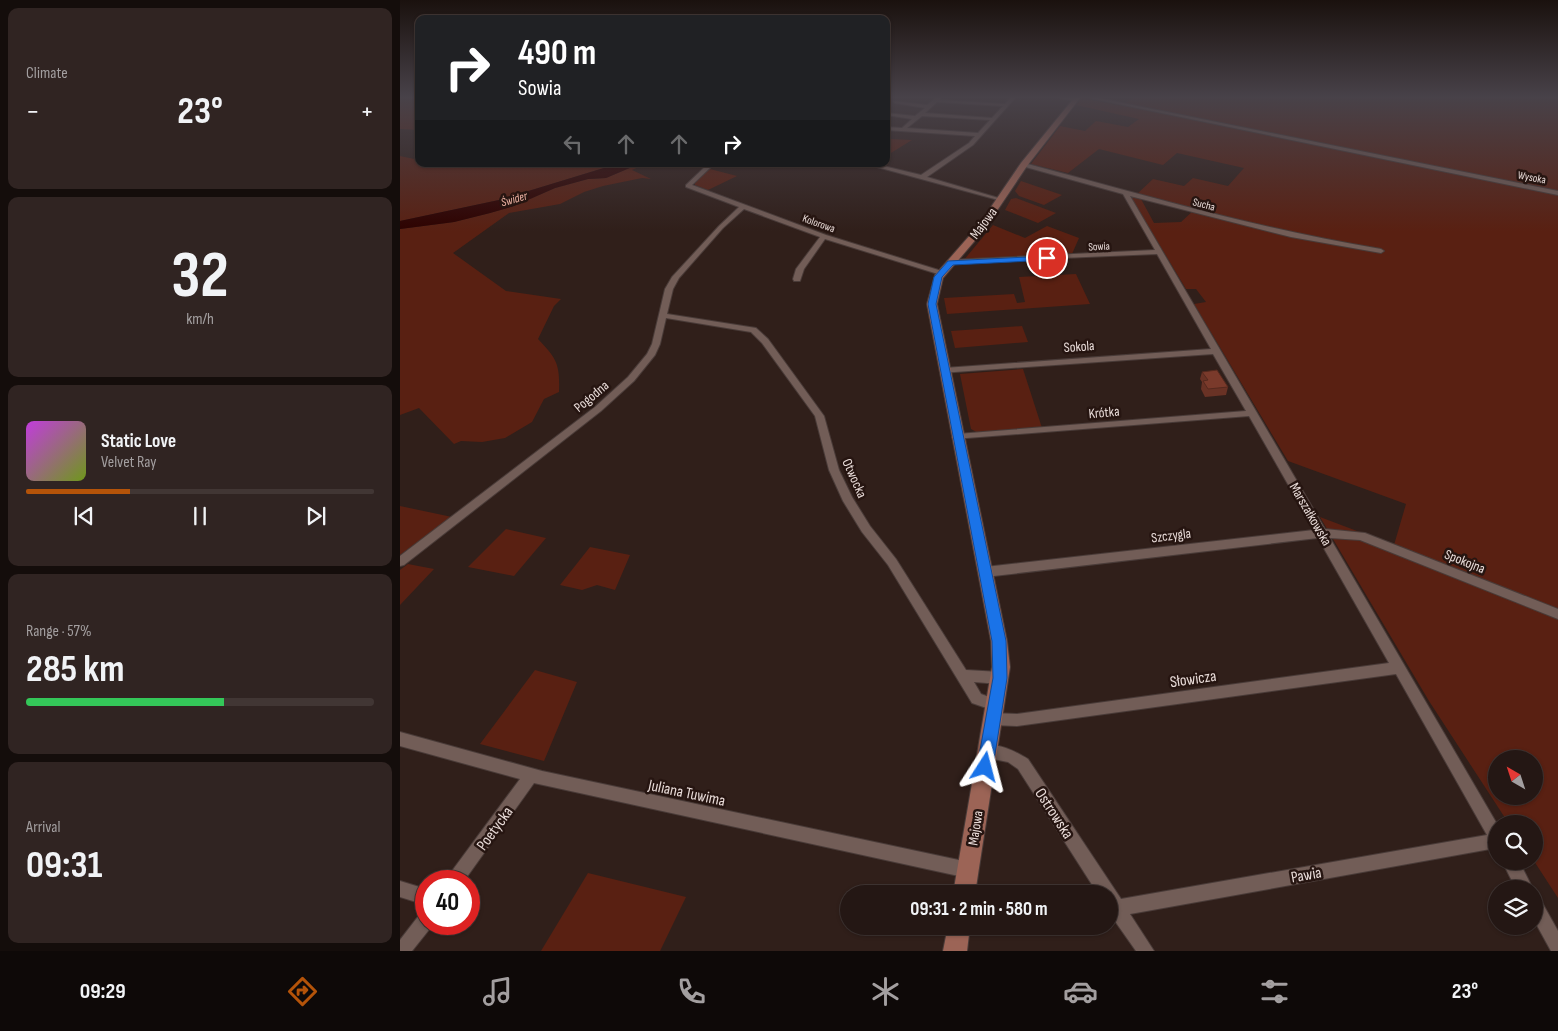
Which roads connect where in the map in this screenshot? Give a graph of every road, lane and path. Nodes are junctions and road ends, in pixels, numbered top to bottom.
1 (972, 142) edge
2 (1042, 142) edge
3 (1309, 142) edge
4 (1024, 165) junction
5 (708, 167) edge
6 (881, 167) edge
7 (922, 177) junction
8 (1125, 193) junction
9 (1558, 193) edge
10 (1000, 200) junction
11 (744, 206) junction
12 (824, 236) junction
13 (1381, 251) dead end
14 (1160, 252) junction
15 (946, 267) junction
16 (797, 279) dead end
17 (662, 315) junction
18 (1215, 350) junction
19 (944, 370) junction
20 (1253, 413) junction
21 (957, 437) junction
22 (1322, 533) junction
23 (1360, 536) joint
24 (400, 562) edge
25 (985, 572) junction
26 (1558, 614) edge
27 (1398, 668) junction
28 (963, 676) junction
29 (1000, 678) junction
30 (994, 712) junction
31 (400, 739) edge
32 (988, 752) junction
33 (532, 774) junction
34 (1488, 822) edge
35 (1488, 842) edge
36 (463, 870) edge
37 (968, 870) junction
38 (966, 885) edge
39 (1102, 885) edge
40 (400, 889) edge
41 (415, 894) edge
42 (1118, 898) edge
43 (1118, 909) edge
44 (1543, 921) edge
45 (415, 934) edge
46 (958, 935) edge
47 (1558, 947) edge
48 (402, 951) edge
49 (955, 951) edge
50 (1146, 951) edge

1 - 7 street
2 - 4 street, Majowa
3 - 9 street, Wysoka
4 - 8 street, Sucha
4 - 10 street, Majowa
5 - 11 street, Kolorowa
6 - 7 street
7 - 10 street
8 - 13 street, Sucha
8 - 14 street, Marszałkowska
10 - 15 street, Majowa
11 - 12 street, Kolorowa
11 - 17 street, Pogodna
12 - 15 street, Kolorowa
12 - 16 street
14 - 15 street, Sowia
14 - 18 street, Marszałkowska
15 - 19 street, Majowa
17 - 24 street, Pogodna
17 - 28 street, Otwocka
18 - 19 street, Sokola
18 - 20 street, Marszałkowska
19 - 21 street, Majowa
20 - 21 street, Krótka
20 - 22 street, Marszałkowska
21 - 25 street, Majowa
22 - 23 street, Szczygla
22 - 25 street, Szczygla
22 - 27 street, Marszałkowska
23 - 26 street, Spokojna
25 - 29 street, Majowa
27 - 30 street, Słowicza
27 - 34 street, Marszałkowska
28 - 29 street
28 - 30 street, Otwocka
29 - 30 street, Majowa
30 - 32 street, Majowa
31 - 33 street, Juliana Tuwima
32 - 37 street, Majowa
32 - 39 street, Ostrowska
33 - 36 street, Poetycka
33 - 37 street, Juliana Tuwima
35 - 42 street, Pawia
37 - 38 street, Majowa
40 - 41 street
43 - 50 street, Ostrowska
44 - 47 street
45 - 48 street
46 - 49 street

